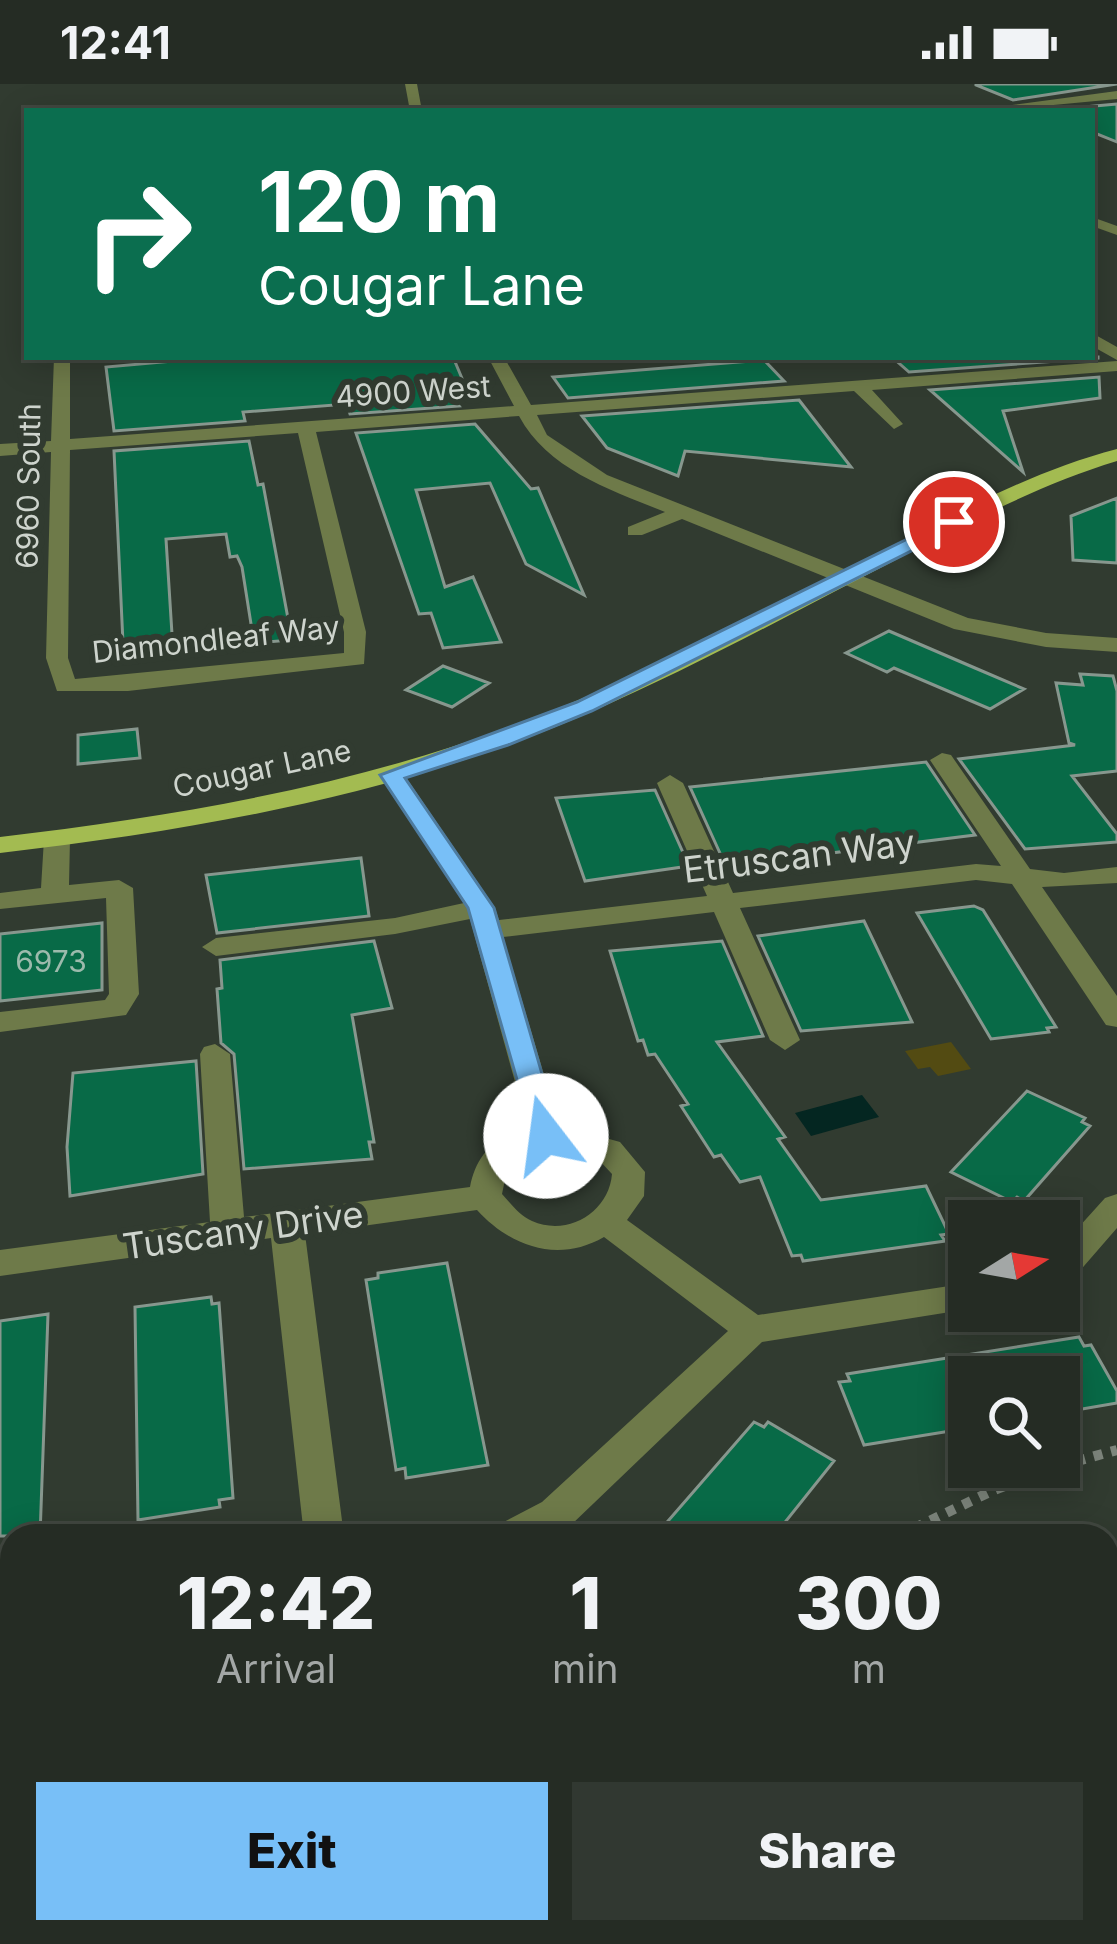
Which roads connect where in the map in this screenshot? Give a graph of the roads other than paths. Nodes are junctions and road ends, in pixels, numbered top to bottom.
1 (1046, 89) dead end
2 (1117, 95) edge
3 (1085, 99) junction
4 (1020, 108) edge
5 (1117, 108) edge
6 (62, 360) edge
7 (497, 360) edge
8 (1117, 366) edge
9 (859, 386) junction
10 (522, 411) junction
11 (894, 424) dead end
12 (306, 427) junction
13 (60, 446) junction
14 (0, 450) edge
15 (1117, 455) edge
16 (680, 512) junction
17 (635, 531) dead end
18 (841, 579) junction
19 (1117, 645) edge
20 (65, 686) joint
21 (942, 760) dead end
22 (392, 775) junction
23 (670, 783) dead end
24 (58, 839) junction
25 (0, 845) edge
26 (1117, 875) edge
27 (1021, 876) junction
28 (56, 895) junction
29 (722, 900) junction
30 (0, 901) edge
31 (485, 919) junction
32 (216, 947) dead end
33 (1117, 1018) edge
34 (0, 1022) edge
35 (784, 1040) dead end
36 (215, 1054) dead end
37 (546, 1136) junction
38 (485, 1197) junction
39 (1117, 1206) edge
40 (608, 1223) junction
41 (287, 1225) junction
42 (227, 1232) junction
43 (1080, 1247) edge
44 (0, 1264) edge
45 (948, 1299) edge
46 (752, 1330) junction
47 (323, 1524) edge
48 (537, 1524) edge

1 - 3 street
2 - 3 street
3 - 4 street
3 - 5 street
6 - 13 street, 6960 South
7 - 10 street
8 - 9 street, 4900 West
9 - 10 street, 4900 West
9 - 11 street
10 - 12 street, 4900 West
10 - 16 street
12 - 13 street, 4900 West
12 - 20 street, Diamondleaf Way
13 - 14 street, 4900 West
13 - 20 street, 6960 South
15 - 18 main road, Cougar Lane
16 - 17 street
16 - 18 street
18 - 19 street
18 - 22 main road, Cougar Lane
21 - 27 street
22 - 24 main road, Cougar Lane
22 - 31 street
23 - 29 street
24 - 25 main road, Cougar Lane
24 - 28 street
26 - 27 street, Etruscan Way
27 - 29 street, Etruscan Way
27 - 33 street
28 - 30 street
28 - 34 street
29 - 31 street, Etruscan Way
29 - 35 street
31 - 32 street, Etruscan Way
31 - 37 street
36 - 42 street
37 - 38 street
37 - 40 street
38 - 40 street
38 - 41 street, Tuscany Drive
39 - 43 street
40 - 46 street
41 - 42 street, Tuscany Drive
41 - 47 street
42 - 44 street, Tuscany Drive
45 - 46 street
46 - 48 street

